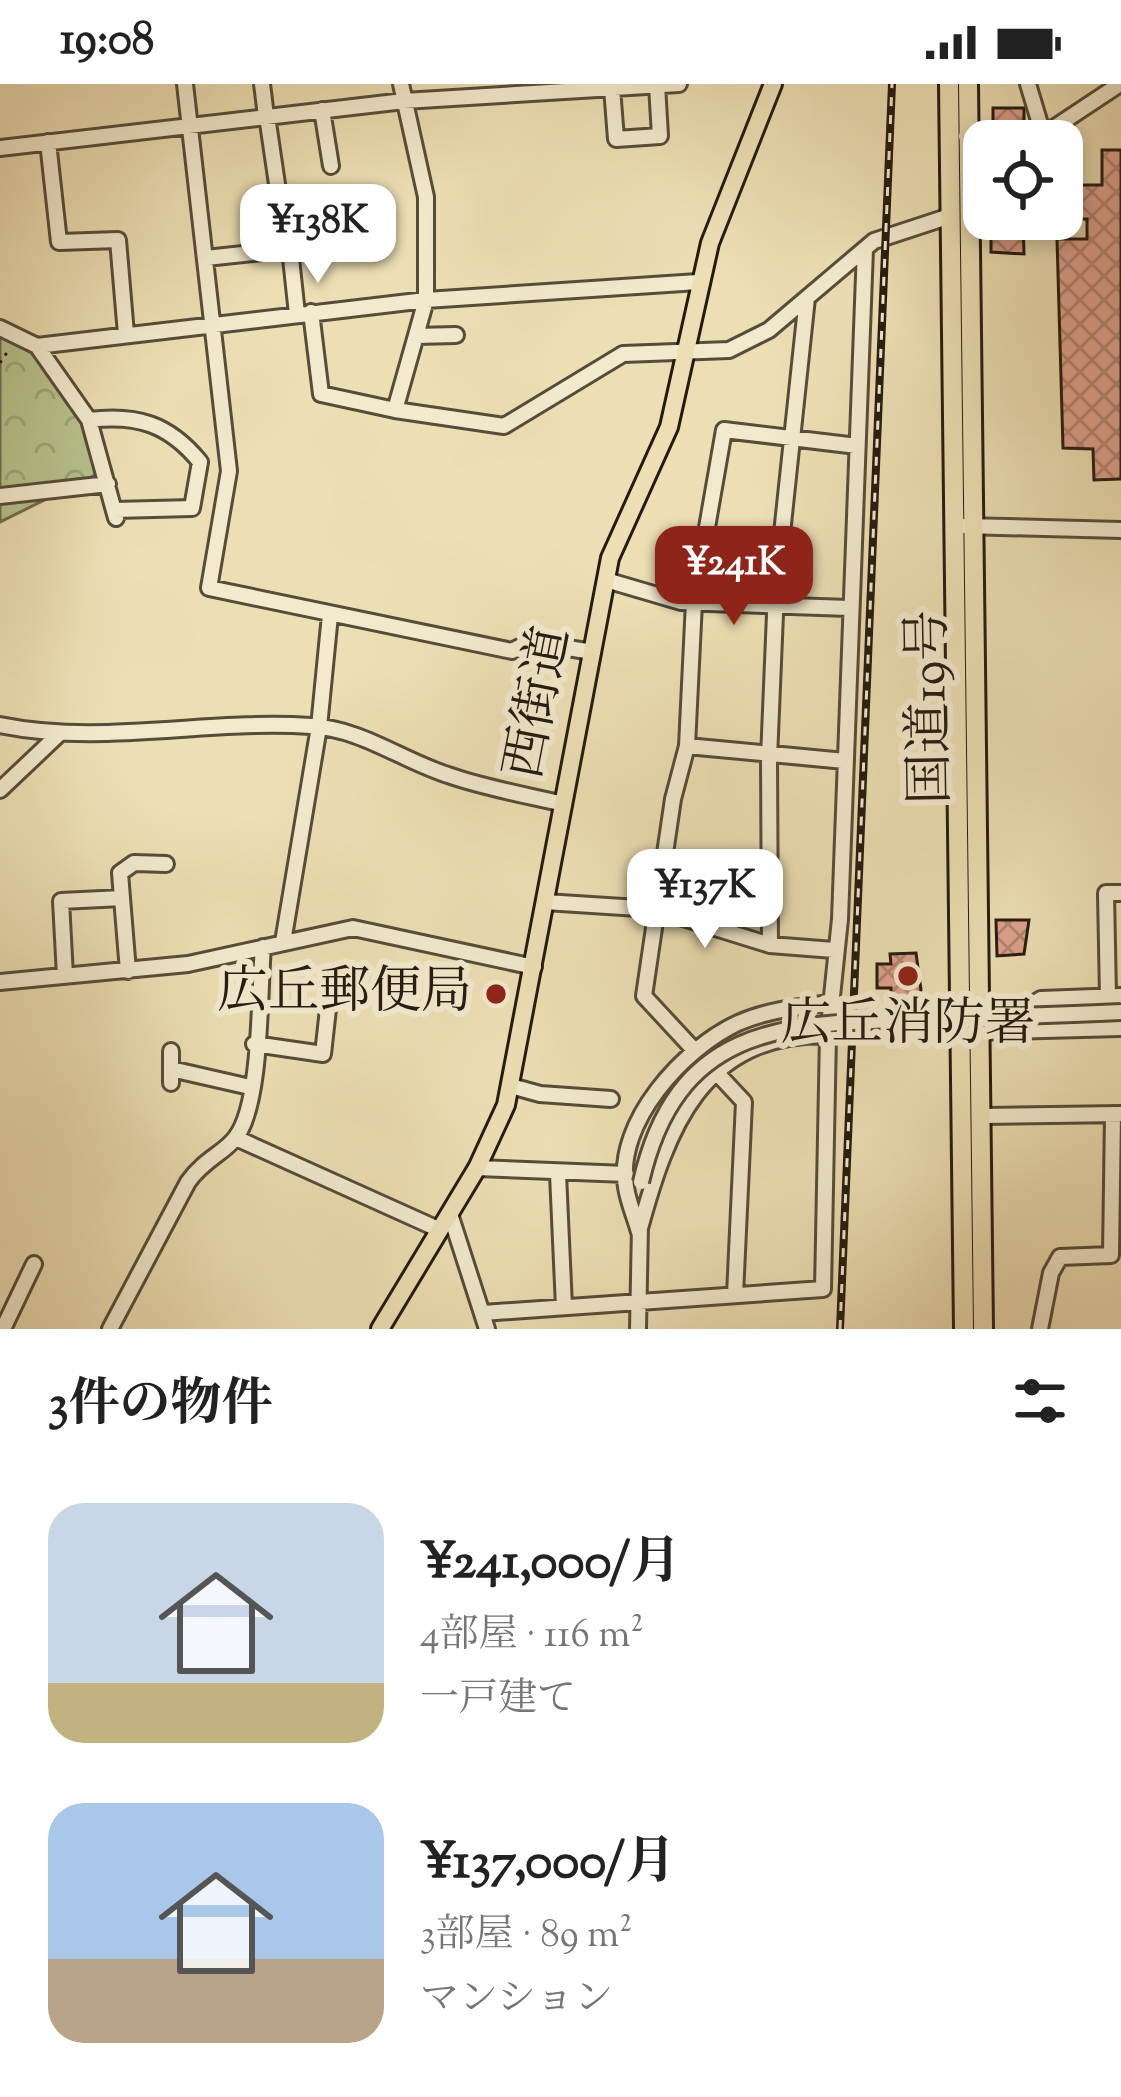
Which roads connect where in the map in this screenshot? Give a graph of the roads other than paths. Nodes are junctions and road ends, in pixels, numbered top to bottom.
1 (185, 84) edge
2 (262, 84) edge
3 (401, 84) edge
4 (679, 84) edge
5 (773, 84) edge
6 (949, 84) edge
7 (968, 84) edge
8 (1028, 84) edge
9 (1120, 84) edge
10 (657, 85) edge
11 (576, 87) edge
12 (609, 87) edge
13 (509, 89) edge
14 (404, 101) junction
15 (322, 110) junction
16 (266, 116) junction
17 (967, 120) edge
18 (1039, 120) edge
19 (1066, 120) edge
20 (189, 125) junction
21 (48, 142) junction
22 (0, 148) edge
23 (331, 166) dead end
24 (947, 217) junction
25 (282, 218) dead end
26 (974, 240) edge
27 (866, 249) junction
28 (206, 258) junction
29 (698, 282) junction
30 (807, 298) junction
31 (426, 300) junction
32 (304, 313) junction
33 (215, 322) junction
34 (0, 328) edge
35 (125, 334) junction
36 (456, 334) dead end
37 (416, 336) junction
38 (37, 346) junction
39 (686, 353) junction
40 (394, 410) junction
41 (89, 420) junction
42 (792, 442) junction
43 (857, 446) junction
44 (107, 484) junction
45 (0, 496) edge
46 (963, 526) junction
47 (1121, 530) edge
48 (606, 580) junction
49 (694, 602) junction
50 (776, 605) junction
51 (849, 608) junction
52 (330, 614) junction
53 (593, 652) junction
54 (0, 725) edge
55 (319, 727) junction
56 (58, 735) junction
57 (687, 746) junction
58 (769, 758) junction
59 (845, 761) junction
60 (0, 790) edge
61 (564, 804) junction
62 (166, 864) dead end
63 (1121, 893) edge
64 (122, 898) junction
65 (545, 902) junction
66 (654, 909) junction
67 (283, 942) junction
68 (770, 944) junction
69 (263, 947) junction
70 (834, 950) junction
71 (534, 968) junction
72 (128, 971) junction
73 (65, 976) junction
74 (0, 982) edge
75 (1114, 997) edge
76 (830, 1003) junction
77 (328, 1009) dead end
78 (1121, 1012) edge
79 (1121, 1028) edge
80 (1034, 1030) junction
81 (970, 1032) junction
82 (828, 1035) junction
83 (254, 1044) junction
84 (171, 1051) dead end
85 (695, 1051) junction
86 (716, 1072) junction
87 (511, 1086) junction
88 (250, 1087) junction
89 (611, 1099) dead end
90 (1117, 1114) edge
91 (982, 1116) junction
92 (236, 1138) junction
93 (477, 1168) junction
94 (558, 1174) junction
95 (626, 1174) junction
96 (444, 1221) junction
97 (639, 1232) junction
98 (34, 1264) dead end
99 (734, 1295) junction
100 (639, 1302) junction
101 (564, 1307) junction
102 (485, 1321) edge
103 (3, 1329) edge
104 (110, 1329) edge
105 (380, 1329) edge
106 (638, 1329) edge
107 (964, 1329) edge
108 (983, 1329) edge
109 (1040, 1329) edge

1 - 20 street
2 - 16 street
3 - 14 street
4 - 10 street
5 - 29 main road, 西街道
6 - 24 highway, 国道19号
7 - 17 highway, 国道19号
8 - 18 street
9 - 19 street
10 - 12 street
10 - 12 street
11 - 12 street
11 - 13 street
13 - 14 street
14 - 15 street
14 - 31 street
15 - 16 street
15 - 23 street
16 - 20 street
16 - 25 street
20 - 21 street
20 - 28 street
21 - 22 street
21 - 35 street
24 - 27 street
24 - 46 highway, 国道19号
26 - 46 highway, 国道19号
27 - 30 street
27 - 43 street
28 - 32 street
28 - 33 street
29 - 31 street
29 - 39 main road, 西街道
30 - 39 street
30 - 42 street
31 - 32 street
31 - 37 street
32 - 33 street
32 - 40 street
33 - 35 street
33 - 52 street
34 - 38 street
35 - 38 street
36 - 37 street
37 - 40 street
38 - 41 street
39 - 40 street
39 - 48 main road, 西街道
41 - 44 street
41 - 44 street
42 - 43 street
42 - 49 street
42 - 50 street
43 - 51 street
44 - 45 street
46 - 47 street
46 - 81 highway, 国道19号
48 - 49 street
48 - 53 main road, 西街道
49 - 50 street
49 - 57 street
50 - 51 street
50 - 58 street
51 - 59 street
52 - 53 street
52 - 55 street
53 - 61 main road, 西街道
54 - 56 street
55 - 56 street
55 - 61 street
55 - 67 street
56 - 60 street
57 - 58 street
57 - 66 street
58 - 59 street
58 - 68 street
59 - 70 street
61 - 65 main road, 西街道
62 - 64 street
63 - 75 street
64 - 72 street
64 - 73 street
65 - 66 street
65 - 71 main road, 西街道
66 - 68 street
66 - 85 street
67 - 69 street
67 - 71 street
68 - 70 street
69 - 72 street
69 - 83 street
70 - 76 street
71 - 87 main road, 西街道
72 - 73 street
73 - 74 street
75 - 80 street
76 - 82 street
76 - 85 street
77 - 83 street
78 - 97 street, bridge
79 - 80 street
80 - 81 street
81 - 91 highway, 国道19号
81 - 107 highway, 国道19号
82 - 86 street
82 - 99 street
83 - 88 street
84 - 88 street
85 - 95 street
86 - 97 street
86 - 99 street
87 - 89 street
87 - 93 main road, 西街道
88 - 92 street
90 - 91 street
90 - 109 street
91 - 108 highway, 国道19号
92 - 96 street
92 - 104 street
93 - 94 street
93 - 96 main road, 西街道
94 - 95 street
94 - 101 street
95 - 97 street
96 - 102 street
96 - 105 main road, 西街道
97 - 100 street
98 - 103 street
99 - 100 street
100 - 101 street
100 - 106 street
101 - 102 street

